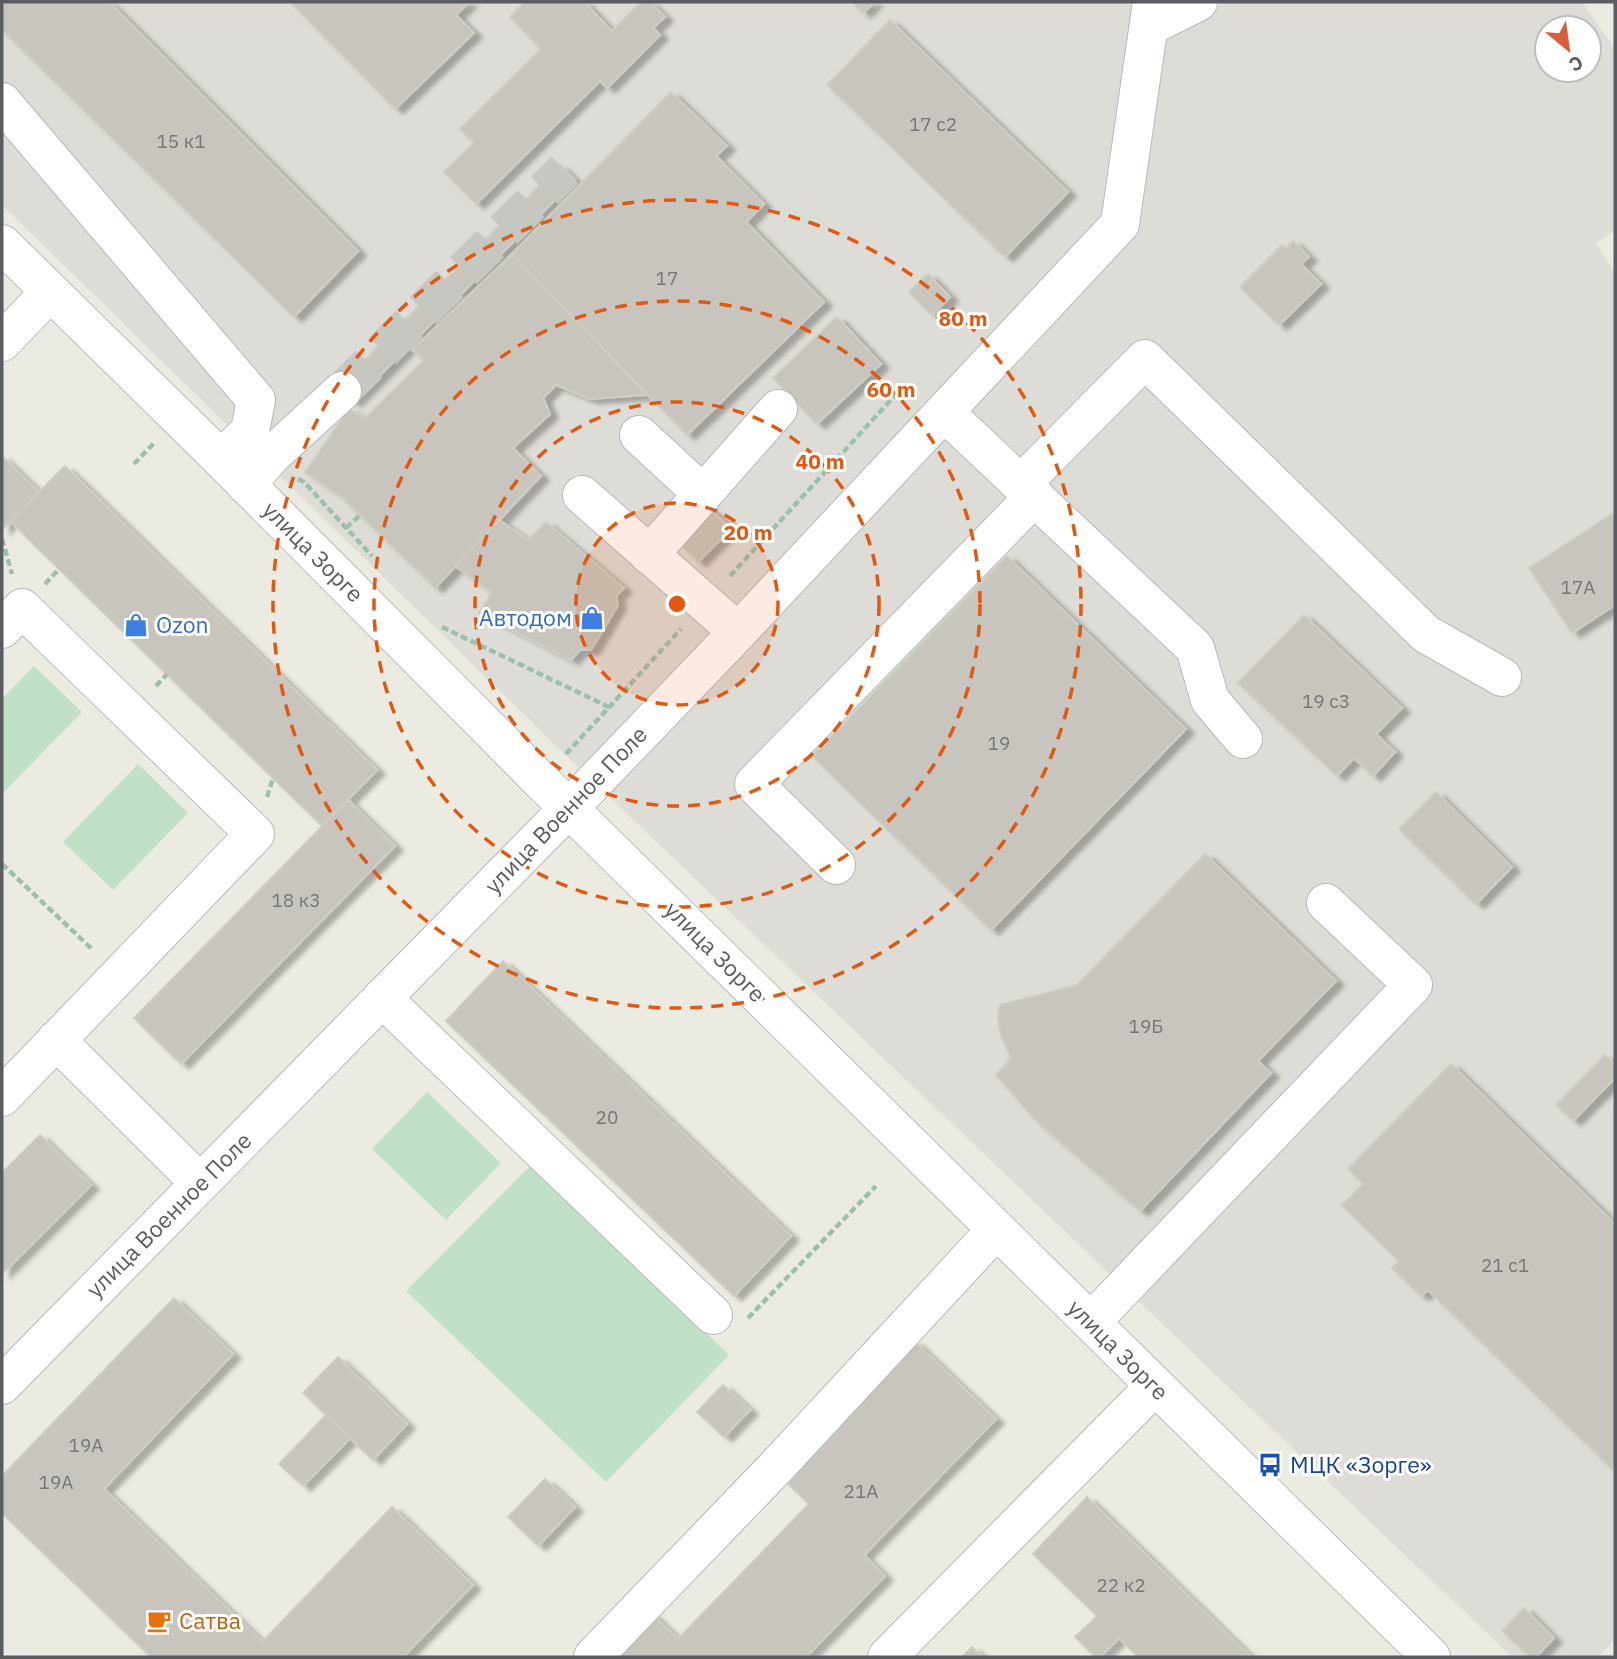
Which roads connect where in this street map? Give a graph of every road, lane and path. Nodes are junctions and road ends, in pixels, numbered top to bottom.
1 (1198, 2) edge
2 (1151, 14) edge
3 (2, 102) edge
4 (2, 244) edge
5 (50, 292) junction
6 (2, 342) edge
7 (342, 391) tunnel mouth
8 (899, 391) dead end
9 (778, 409) dead end
10 (945, 413) junction
11 (639, 435) dead end
12 (233, 472) junction
13 (304, 482) dead end
14 (1028, 490) junction
15 (703, 494) junction
16 (582, 495) dead end
17 (360, 515) dead end
18 (346, 528) junction
19 (649, 555) junction
20 (373, 557) dead end
21 (705, 603) junction
22 (437, 625) dead end
23 (2, 629) edge
24 (738, 632) junction
25 (1502, 677) dead end
26 (609, 707) junction
27 (1243, 739) dead end
28 (541, 782) junction
29 (569, 808) junction
30 (2, 864) edge
31 (836, 865) dead end
32 (1326, 903) dead end
33 (119, 975) junction
34 (382, 998) junction
35 (56, 1040) junction
36 (2, 1097) edge
37 (200, 1183) junction
38 (876, 1186) dead end
39 (996, 1230) junction
40 (713, 1315) joint
41 (1091, 1322) junction
42 (2, 1385) edge
43 (1154, 1387) junction
44 (593, 1657) edge
45 (887, 1657) edge
46 (1431, 1657) edge

1 - 2 street
2 - 10 street, улица Военное Поле
3 - 12 street
4 - 5 street, улица Зорге
5 - 6 street
5 - 12 street, улица Зорге
7 - 12 street
8 - 21 path
9 - 15 street
10 - 14 street
10 - 24 street, улица Военное Поле
11 - 15 street
12 - 28 street, улица Зорге
13 - 18 path
14 - 25 street
14 - 27 street
14 - 31 street
15 - 19 street
16 - 19 street
17 - 18 path
18 - 20 path
19 - 21 street
21 - 24 street
21 - 26 path
22 - 26 path
23 - 33 street
24 - 29 street, улица Военное Поле
26 - 28 path
28 - 29 street, улица Зорге
29 - 34 street, улица Военное Поле
29 - 39 street, улица Зорге
30 - 33 path
32 - 41 street
33 - 35 street
34 - 37 street, улица Военное Поле
34 - 40 street
35 - 36 street
35 - 37 street
37 - 42 street, улица Военное Поле
38 - 40 path
39 - 41 street, улица Зорге
39 - 44 street
41 - 43 street, улица Зорге
43 - 45 street
43 - 46 street, улица Зорге

